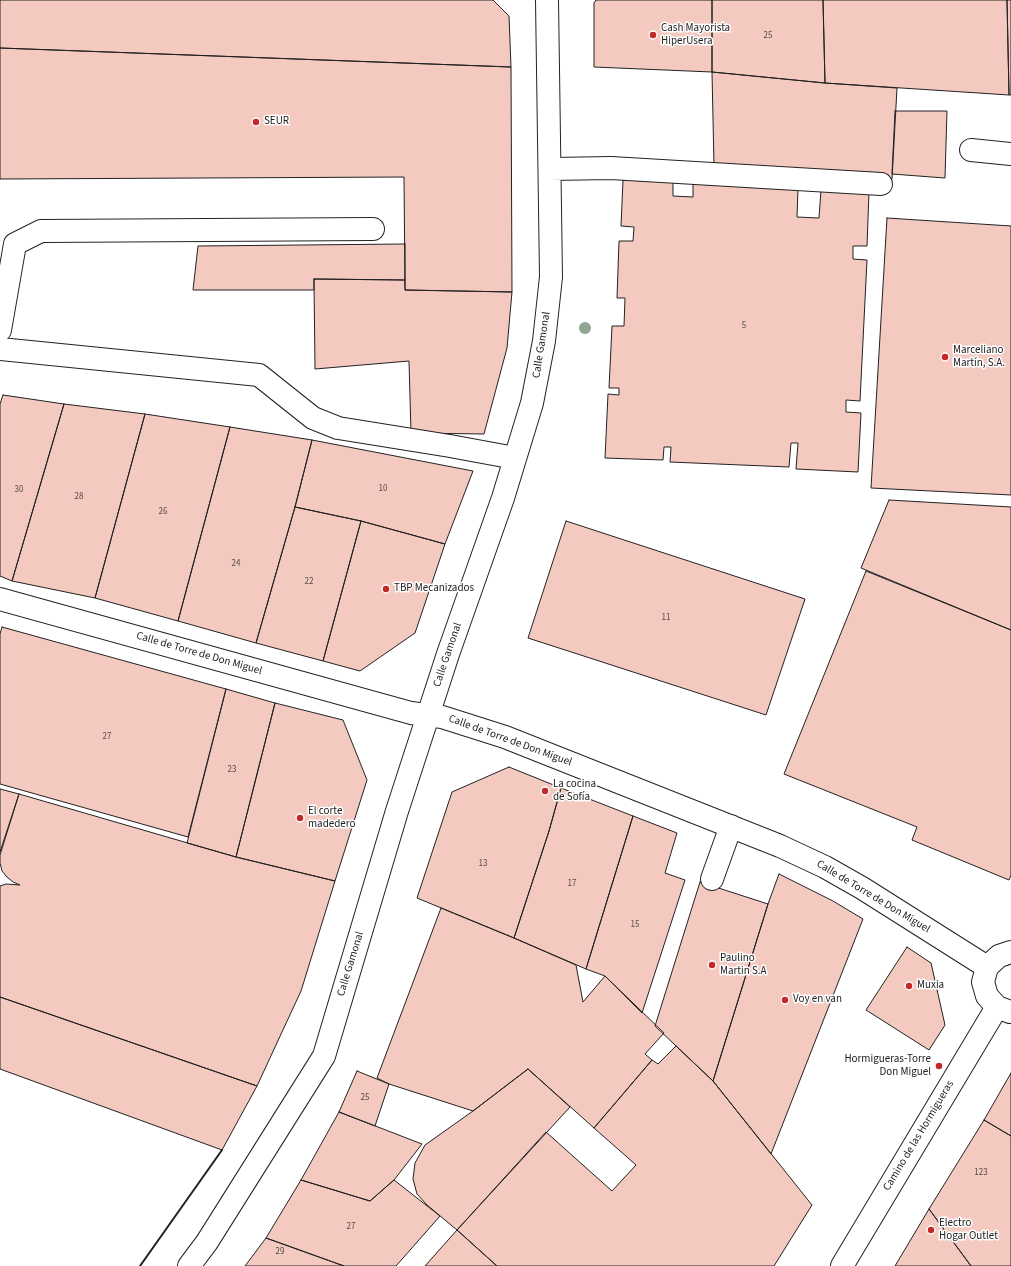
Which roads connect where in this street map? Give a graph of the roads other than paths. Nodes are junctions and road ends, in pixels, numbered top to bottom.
1 (547, 0) edge
2 (971, 150) dead end
3 (1011, 154) edge
4 (550, 169) junction
5 (881, 184) dead end
6 (373, 229) dead end
7 (7, 244) edge
8 (0, 330) edge
9 (0, 349) edge
10 (515, 458) junction
11 (0, 599) edge
12 (428, 714) junction
13 (731, 826) junction
14 (712, 879) dead end
15 (1011, 952) edge
16 (987, 967) junction
17 (1004, 1010) edge
18 (189, 1266) edge
19 (842, 1266) edge

1 - 4 street, Calle Gamonal
2 - 3 street
4 - 5 street
4 - 10 street, Calle Gamonal
6 - 7 street
7 - 8 street
9 - 10 street
10 - 12 street, Calle Gamonal
11 - 12 street, Calle de Torre de Don Miguel
12 - 13 street, Calle de Torre de Don Miguel
12 - 18 street, Calle Gamonal
13 - 14 street
13 - 16 street, Calle de Torre de Don Miguel
15 - 16 street
16 - 17 street
17 - 19 street, Camino de las Hormigueras

